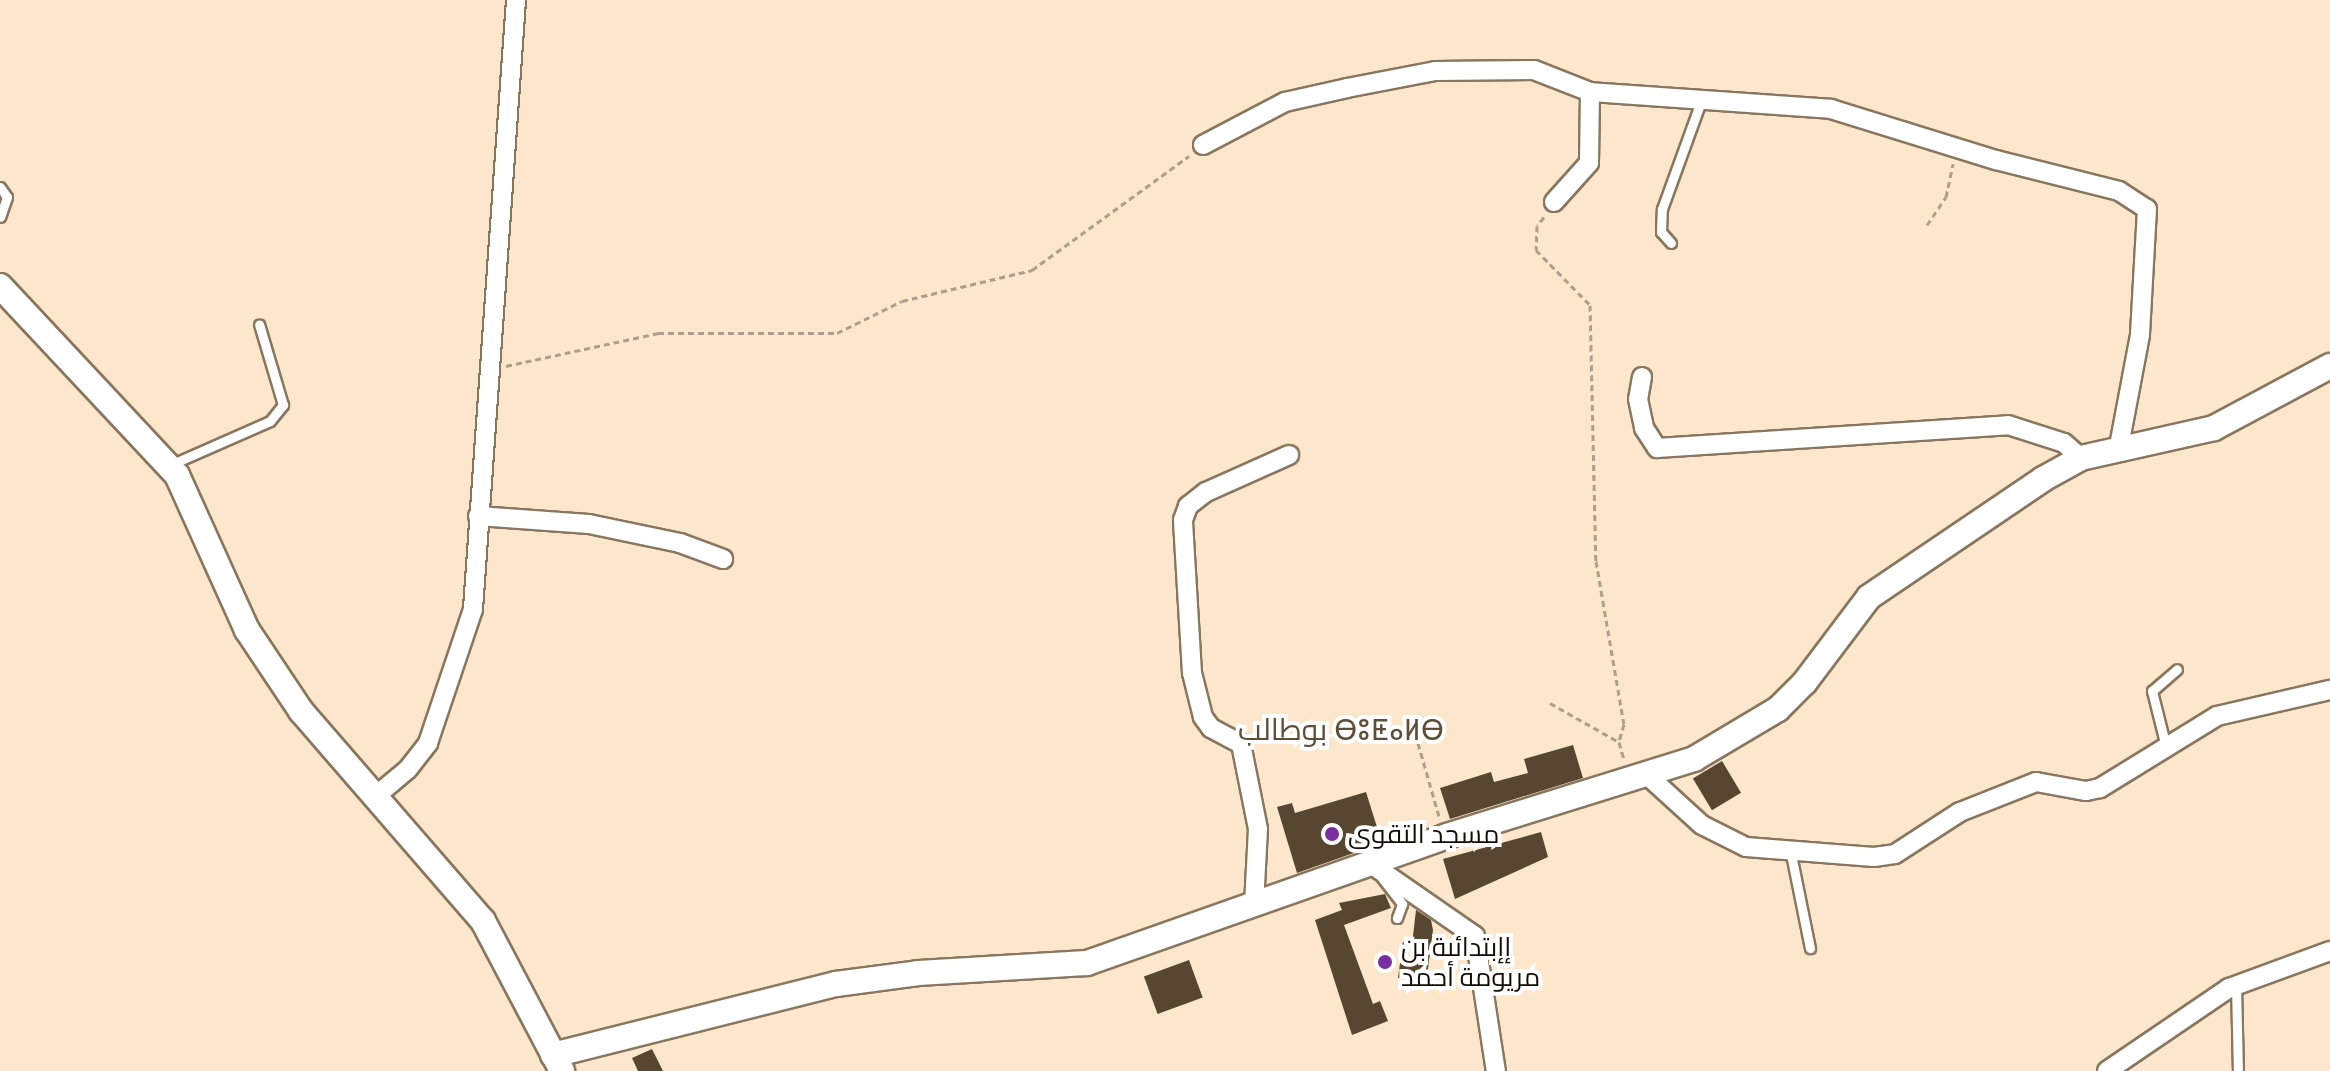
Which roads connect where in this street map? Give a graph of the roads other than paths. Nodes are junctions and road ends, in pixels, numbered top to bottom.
1 (516, 0) edge
2 (1590, 92) junction
3 (1702, 97) junction
4 (1203, 145) road end
5 (0, 187) edge
6 (1554, 202) road end
7 (0, 217) edge
8 (1671, 243) dead end
9 (0, 286) edge
10 (259, 324) dead end
11 (2330, 366) edge
12 (1642, 377) dead end
13 (2118, 451) junction
14 (1289, 455) dead end
15 (2081, 458) junction
16 (170, 465) junction
17 (478, 516) junction
18 (723, 559) dead end
19 (2177, 669) dead end
20 (2330, 690) edge
21 (2166, 747) junction
22 (1638, 777) junction
23 (377, 795) junction
24 (1791, 854) junction
25 (1376, 867) junction
26 (1254, 905) junction
27 (1397, 918) dead end
28 (1810, 948) dead end
29 (2330, 951) edge
30 (2236, 985) junction
31 (558, 1063) edge
32 (1496, 1071) edge
33 (2107, 1071) edge
34 (2238, 1071) edge

1 - 17 street
2 - 3 street
2 - 4 street
2 - 6 street
3 - 8 lane
3 - 13 street
5 - 7 lane
9 - 16 street
10 - 16 lane
11 - 13 street
12 - 15 street
13 - 15 street
14 - 26 street
15 - 22 street
16 - 23 street
17 - 18 street
17 - 23 street
19 - 21 lane
20 - 21 street
21 - 24 street
22 - 24 street
22 - 25 street
23 - 31 street
24 - 28 lane
25 - 26 street
25 - 27 lane
25 - 32 street
26 - 31 street
29 - 30 street
30 - 33 street
30 - 34 lane

